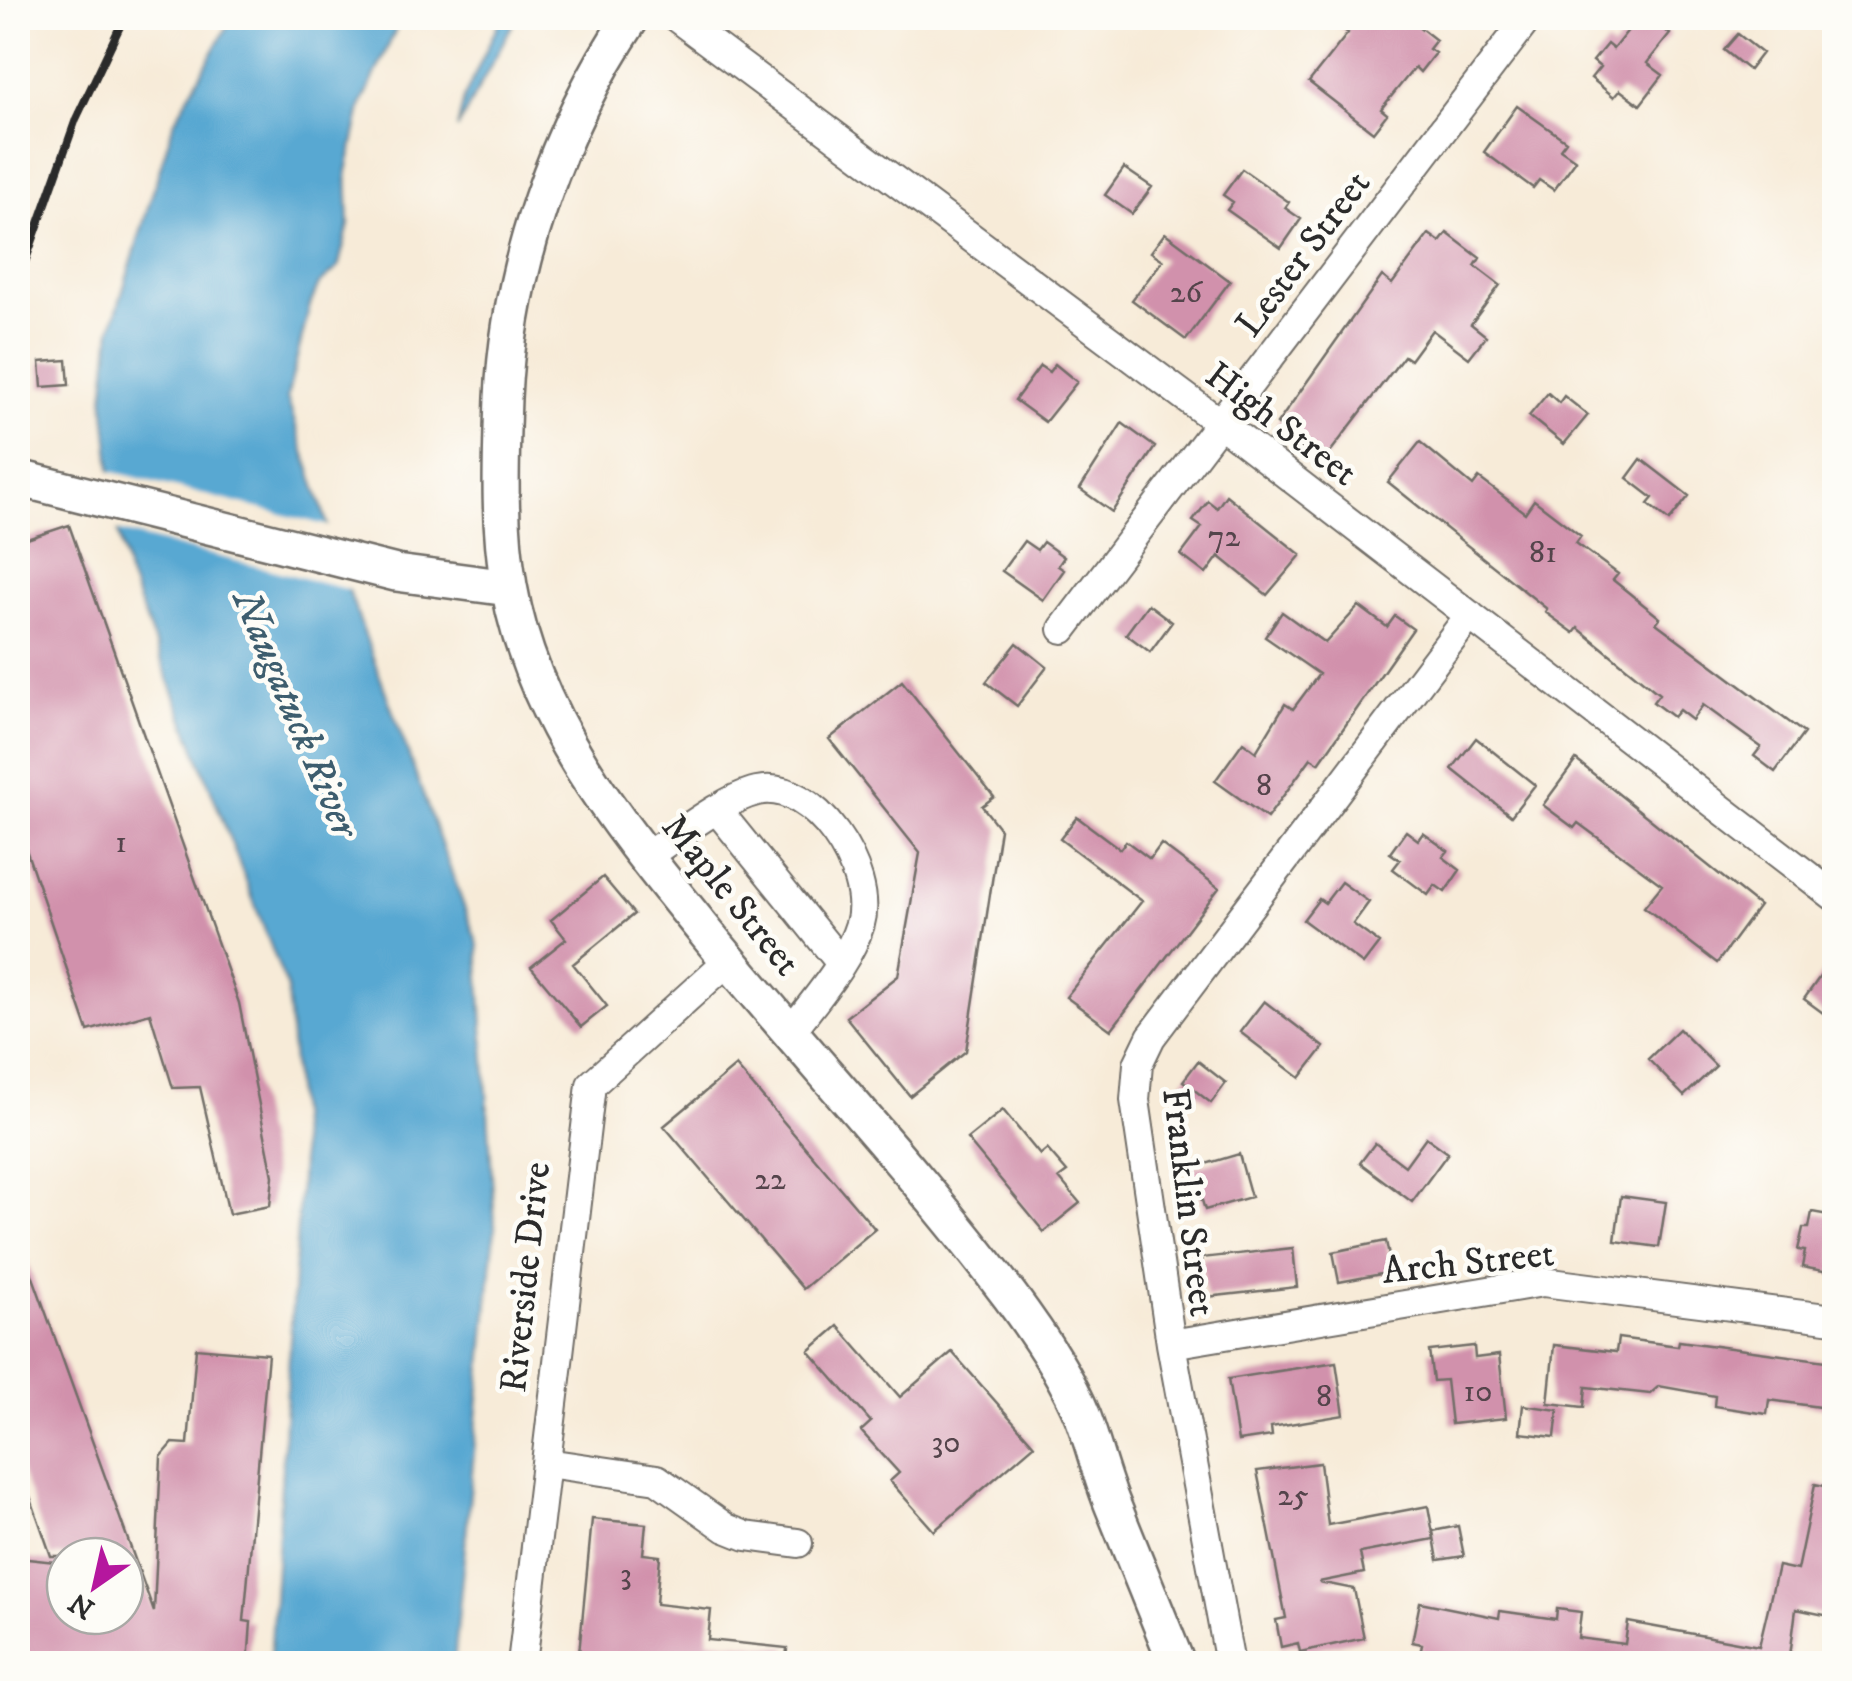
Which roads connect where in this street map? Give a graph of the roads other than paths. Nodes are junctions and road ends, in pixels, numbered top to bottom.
1 (632, 18) edge
2 (677, 18) edge
3 (1528, 18) edge
4 (1220, 422) junction
5 (18, 478) edge
6 (509, 588) junction
7 (1470, 615) junction
8 (1063, 628) dead end
9 (718, 811) junction
10 (645, 857) junction
11 (1834, 896) edge
12 (728, 960) junction
13 (840, 962) junction
14 (790, 1033) junction
15 (1834, 1318) edge
16 (1171, 1344) junction
17 (547, 1463) junction
18 (798, 1543) dead end
19 (522, 1664) edge
20 (1177, 1664) edge
21 (1230, 1664) edge

1 - 6 main road
2 - 4 street, High Street
3 - 4 street, Lester Street
4 - 7 street, High Street
4 - 8 street, Lester Street
5 - 6 main road
6 - 10 main road, Maple Street
7 - 11 street, High Street
7 - 16 street, Franklin Street
9 - 10 street
9 - 13 street
9 - 13 street
10 - 12 main road, Maple Street
12 - 14 main road, Maple Street
12 - 17 street, Riverside Drive
13 - 14 street
14 - 20 main road, Maple Street
15 - 16 street, Arch Street
16 - 21 street, Franklin Street
17 - 18 street
17 - 19 street, Riverside Drive

